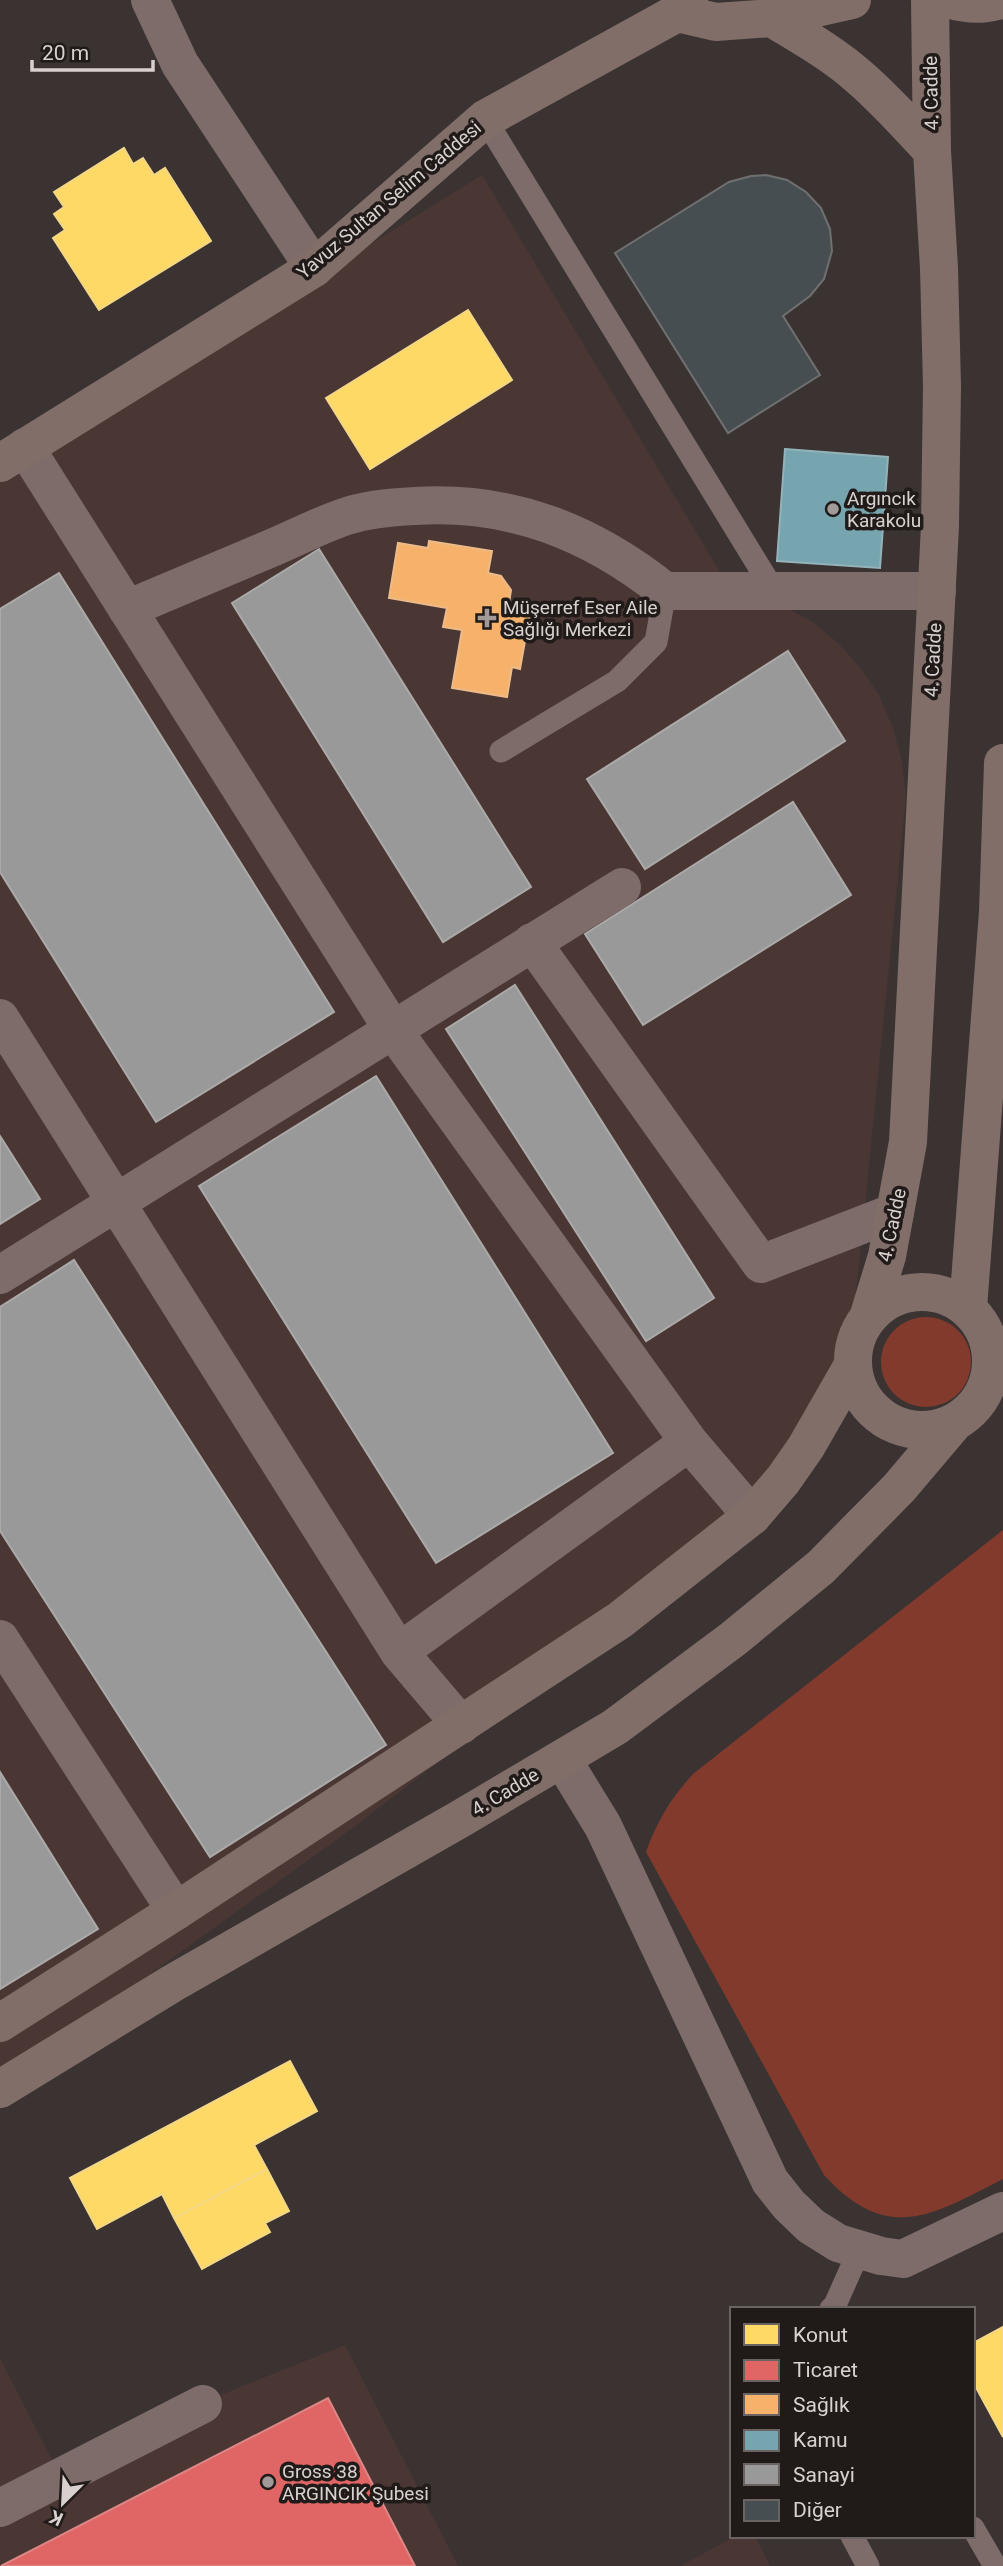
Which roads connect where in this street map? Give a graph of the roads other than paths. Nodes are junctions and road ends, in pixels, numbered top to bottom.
1 (150, 0) edge
2 (852, 0) edge
3 (930, 0) edge
4 (951, 0) edge
5 (1001, 0) edge
6 (683, 6) edge
7 (772, 18) junction
8 (485, 119) junction
9 (932, 151) junction
10 (314, 268) junction
11 (12, 455) edge
12 (665, 591) junction
13 (774, 591) junction
14 (937, 591) junction
15 (127, 609) junction
16 (501, 751) dead end
17 (1003, 763) edge
18 (622, 887) dead end
19 (532, 942) junction
20 (0, 1018) edge
21 (393, 1030) junction
22 (116, 1202) junction
23 (895, 1212) junction
24 (0, 1275) edge
25 (968, 1308) junction
26 (869, 1315) junction
27 (853, 1365) junction
28 (995, 1386) edge
29 (954, 1423) junction
30 (689, 1442) junction
31 (752, 1516) junction
32 (0, 1639) edge
33 (399, 1652) junction
34 (461, 1725) junction
35 (562, 1759) junction
36 (176, 1911) junction
37 (0, 2023) edge
38 (0, 2089) edge
39 (1003, 2211) edge
40 (859, 2250) junction
41 (835, 2307) edge
42 (203, 2403) dead end
43 (0, 2508) edge
44 (975, 2530) edge
45 (853, 2538) edge
46 (995, 2555) edge
47 (868, 2566) edge

1 - 10 street
2 - 7 main road
3 - 9 main road, 4. Cadde
4 - 5 main road
6 - 7 main road
6 - 8 main road, Yavuz Sultan Selim Caddesi
7 - 9 main road
8 - 10 main road, Yavuz Sultan Selim Caddesi
8 - 13 lane
9 - 14 main road, 4. Cadde
10 - 11 main road, Yavuz Sultan Selim Caddesi
11 - 15 street
12 - 13 street
12 - 15 street
12 - 16 lane
13 - 14 street
14 - 23 main road, 4. Cadde
15 - 21 street
17 - 25 main road
18 - 19 street
19 - 21 street
19 - 23 street
20 - 22 street
21 - 22 street
21 - 30 street
22 - 24 street
22 - 33 street
23 - 26 main road, 4. Cadde
25 - 26 main road
25 - 28 main road
26 - 27 main road
27 - 29 main road
27 - 31 main road
28 - 29 main road
29 - 35 main road, 4. Cadde
30 - 31 street
30 - 33 street
31 - 34 main road
32 - 36 street
33 - 34 street
34 - 36 main road
35 - 38 main road, 4. Cadde
35 - 40 street
36 - 37 main road
39 - 40 street
40 - 41 lane
42 - 43 street
44 - 46 lane
45 - 47 lane

